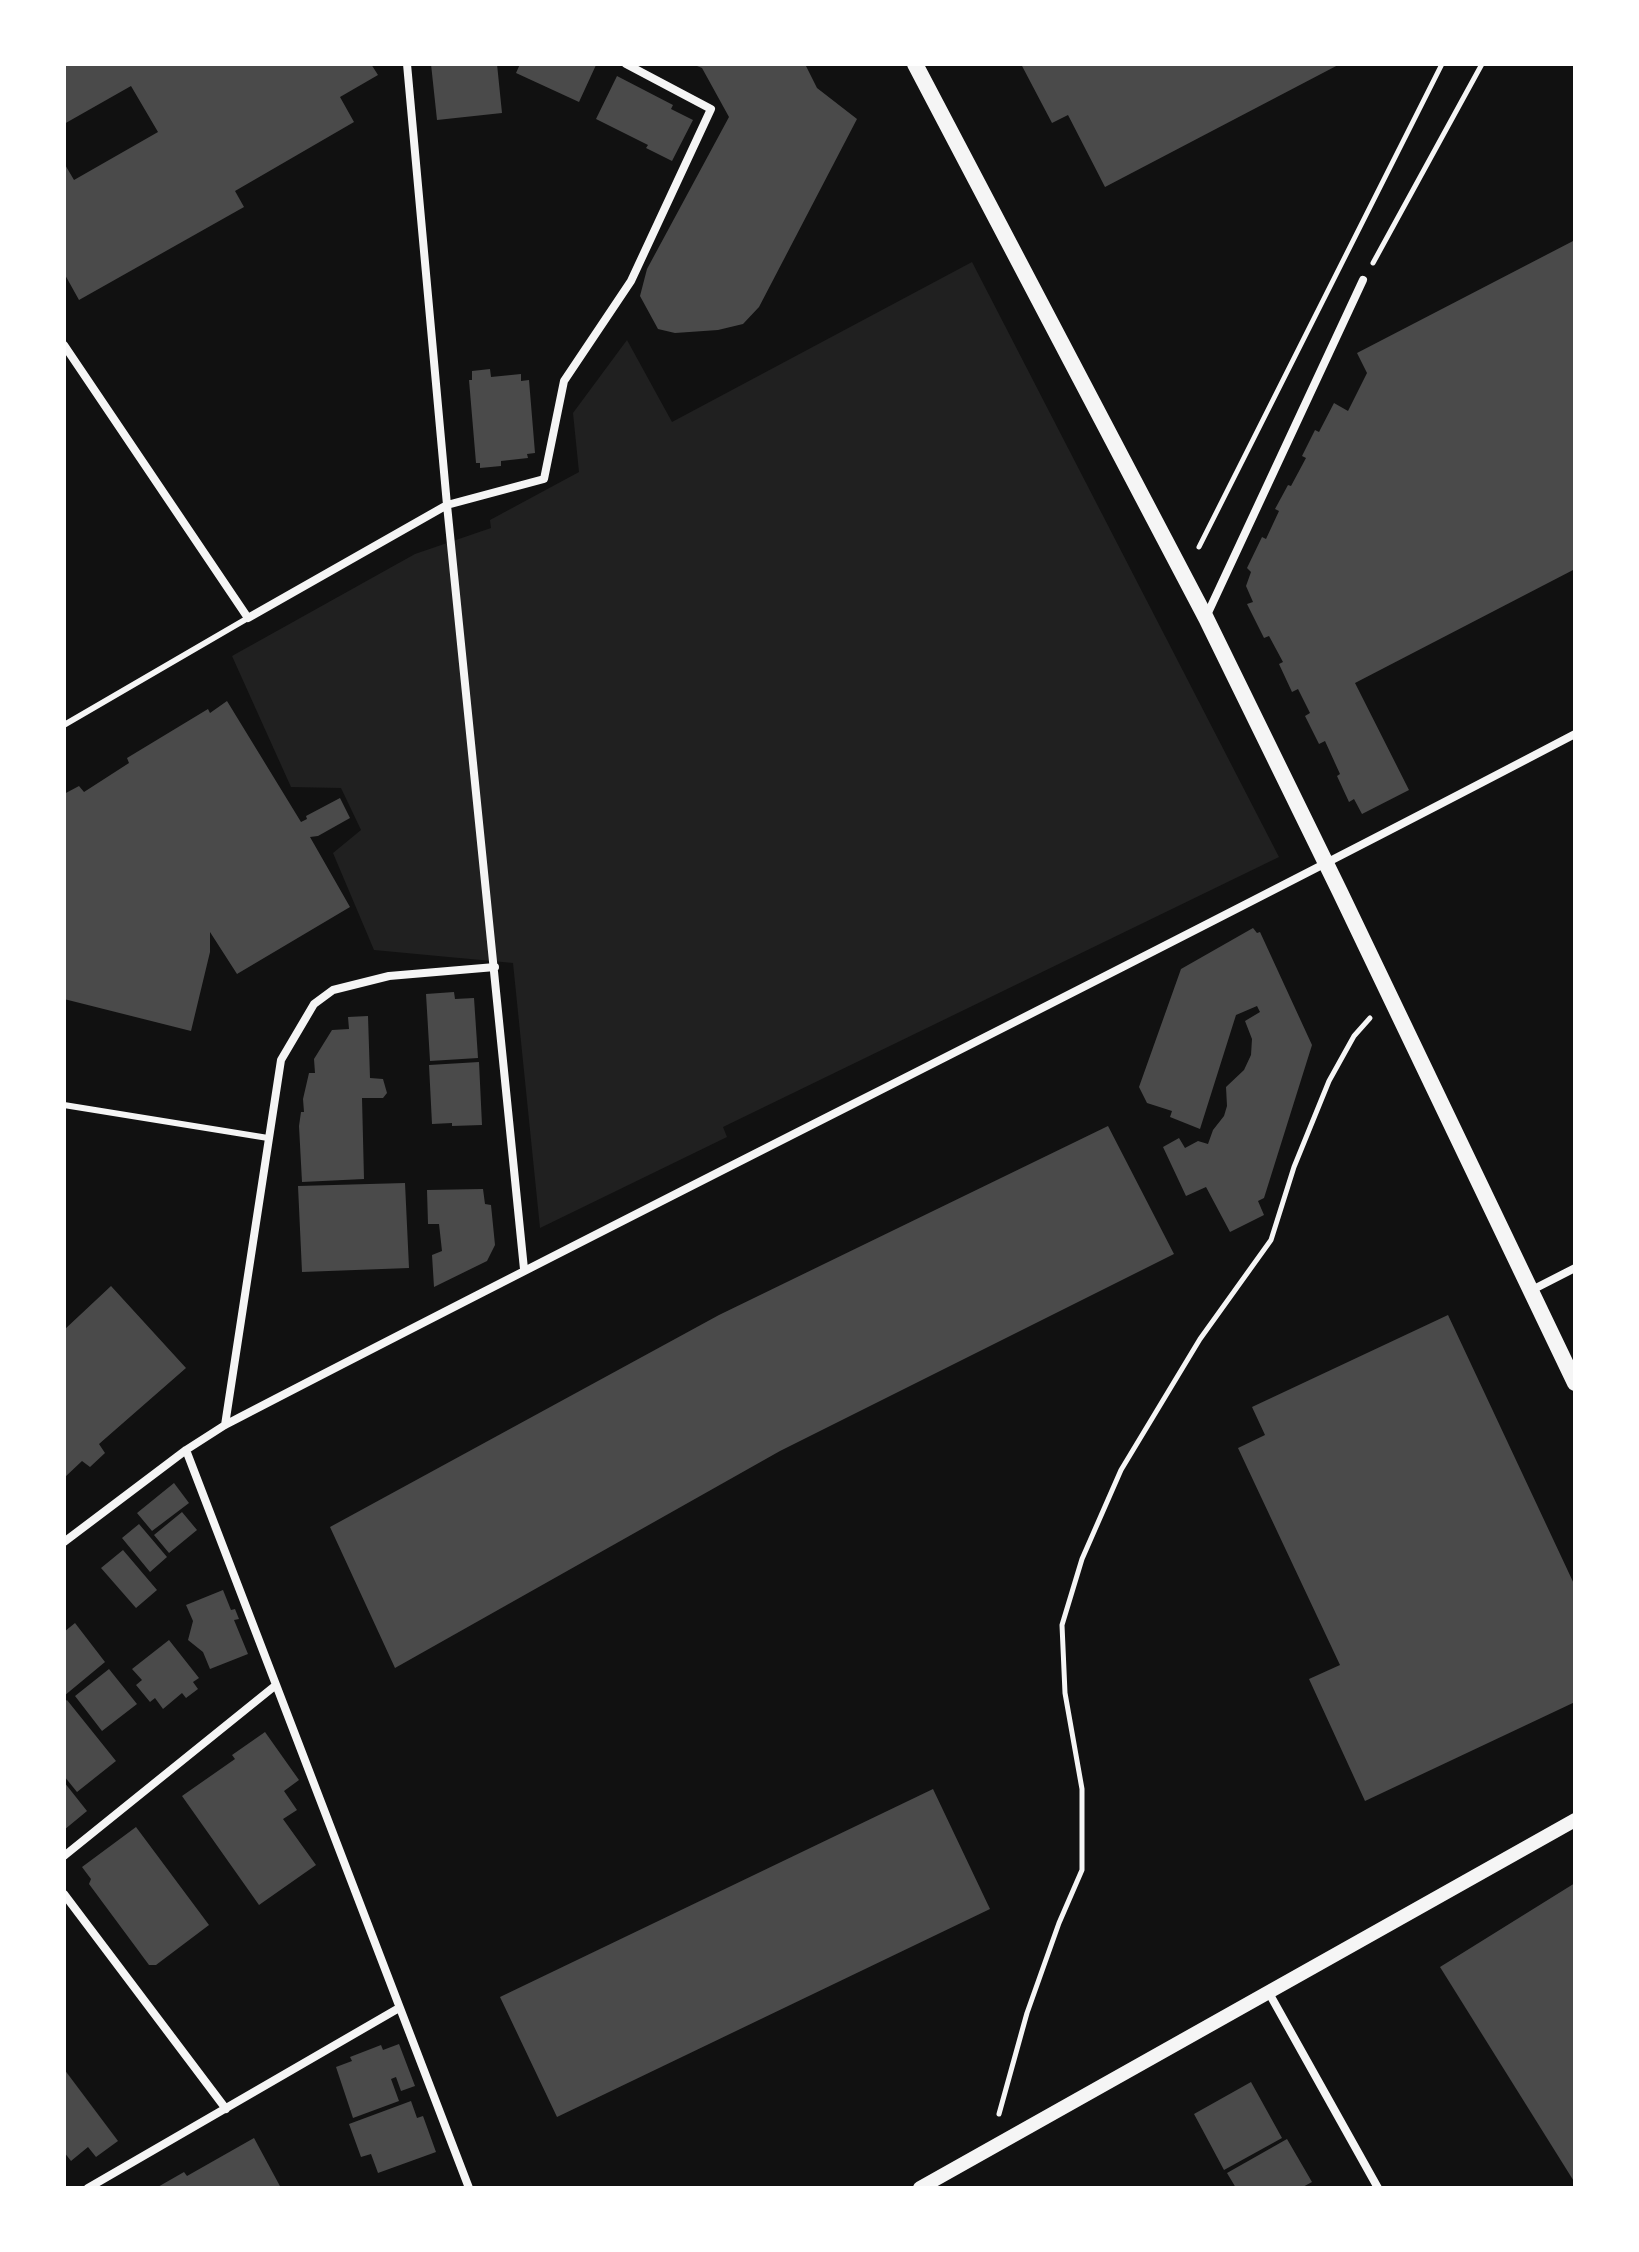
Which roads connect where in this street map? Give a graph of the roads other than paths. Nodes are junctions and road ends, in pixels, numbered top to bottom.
1 (407, 64) edge
2 (626, 64) edge
3 (915, 64) edge
4 (1363, 280) road end
5 (64, 345) edge
6 (447, 505) junction
7 (248, 618) junction
8 (1206, 618) junction
9 (64, 725) edge
10 (1575, 734) edge
11 (1326, 862) junction
12 (495, 967) junction
13 (64, 1105) edge
14 (268, 1138) junction
15 (1575, 1268) edge
16 (524, 1269) junction
17 (1530, 1291) junction
18 (1575, 1383) edge
19 (225, 1425) junction
20 (186, 1450) junction
21 (64, 1542) edge
22 (276, 1685) junction
23 (1575, 1820) edge
24 (64, 1856) edge
25 (64, 1894) edge
26 (1269, 1993) junction
27 (399, 2008) junction
28 (226, 2109) junction
29 (88, 2188) edge
30 (469, 2188) edge
31 (920, 2188) edge
32 (1378, 2188) edge

1 - 6 street
2 - 6 street
3 - 8 main road
4 - 8 street
5 - 7 street
6 - 7 street
6 - 12 street
7 - 9 lane
8 - 11 main road
10 - 11 street
11 - 16 street
11 - 17 main road
12 - 14 street
12 - 16 street
13 - 14 lane
14 - 19 street
15 - 17 street
16 - 19 street
17 - 18 main road
19 - 20 street
20 - 21 street
20 - 22 street
22 - 24 street
22 - 27 street
23 - 26 street
25 - 28 street
26 - 31 street
26 - 32 street
27 - 28 street
27 - 30 street
28 - 29 street

